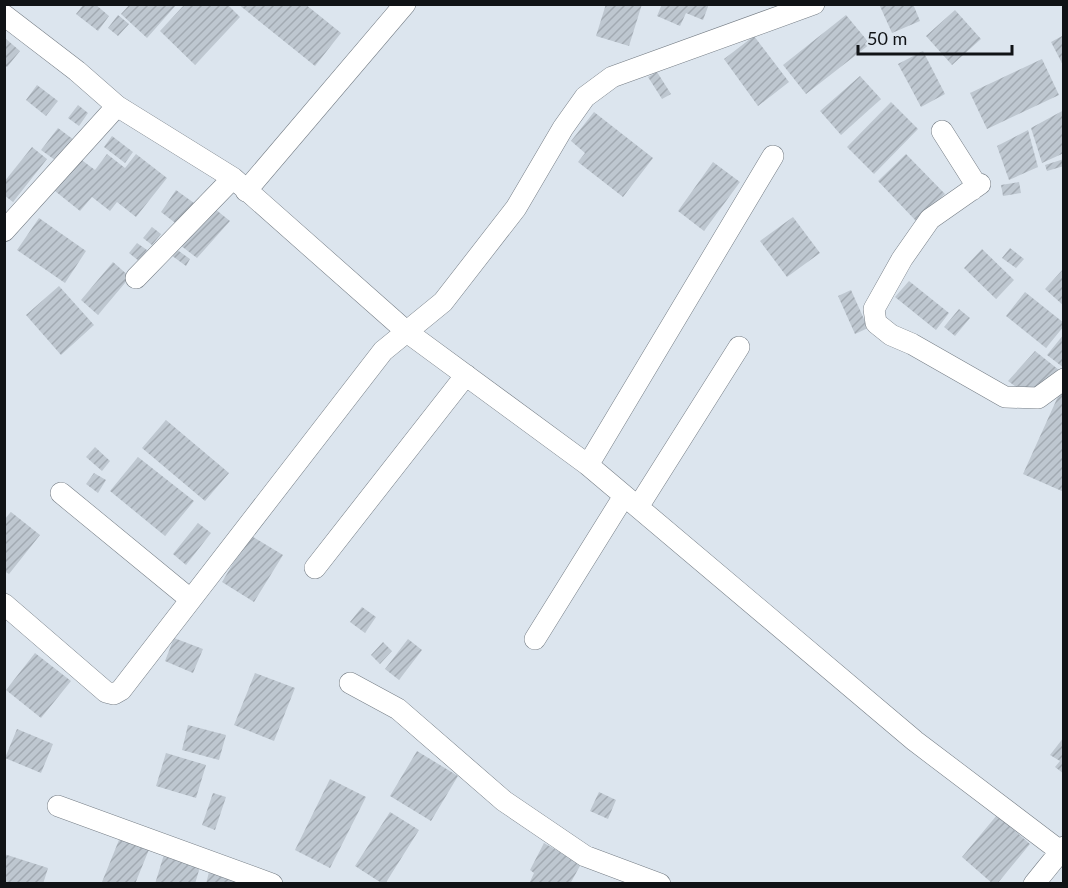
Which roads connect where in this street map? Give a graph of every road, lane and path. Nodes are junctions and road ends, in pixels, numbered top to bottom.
1 (405, 4) edge
2 (813, 4) edge
3 (4, 15) edge
4 (117, 106) junction
5 (942, 131) dead end
6 (773, 156) dead end
7 (239, 185) junction
8 (4, 231) edge
9 (136, 278) dead end
10 (407, 332) junction
11 (738, 347) dead end
12 (466, 375) junction
13 (1064, 379) edge
14 (588, 465) junction
15 (61, 493) dead end
16 (631, 502) junction
17 (315, 568) dead end
18 (190, 599) junction
19 (4, 604) edge
20 (535, 639) dead end
21 (350, 683) dead end
22 (58, 806) dead end
23 (1062, 849) edge
24 (272, 884) edge
25 (660, 884) edge
26 (1034, 884) edge

1 - 7 street
2 - 10 street
3 - 4 street
4 - 7 street
4 - 8 street
5 - 13 street
6 - 14 street
7 - 9 street
7 - 10 street
10 - 12 street
10 - 18 street
11 - 16 street
12 - 14 street
12 - 17 street
14 - 16 street
15 - 18 street
16 - 20 street
16 - 23 street
18 - 19 street
21 - 25 street
22 - 24 street
23 - 26 street

